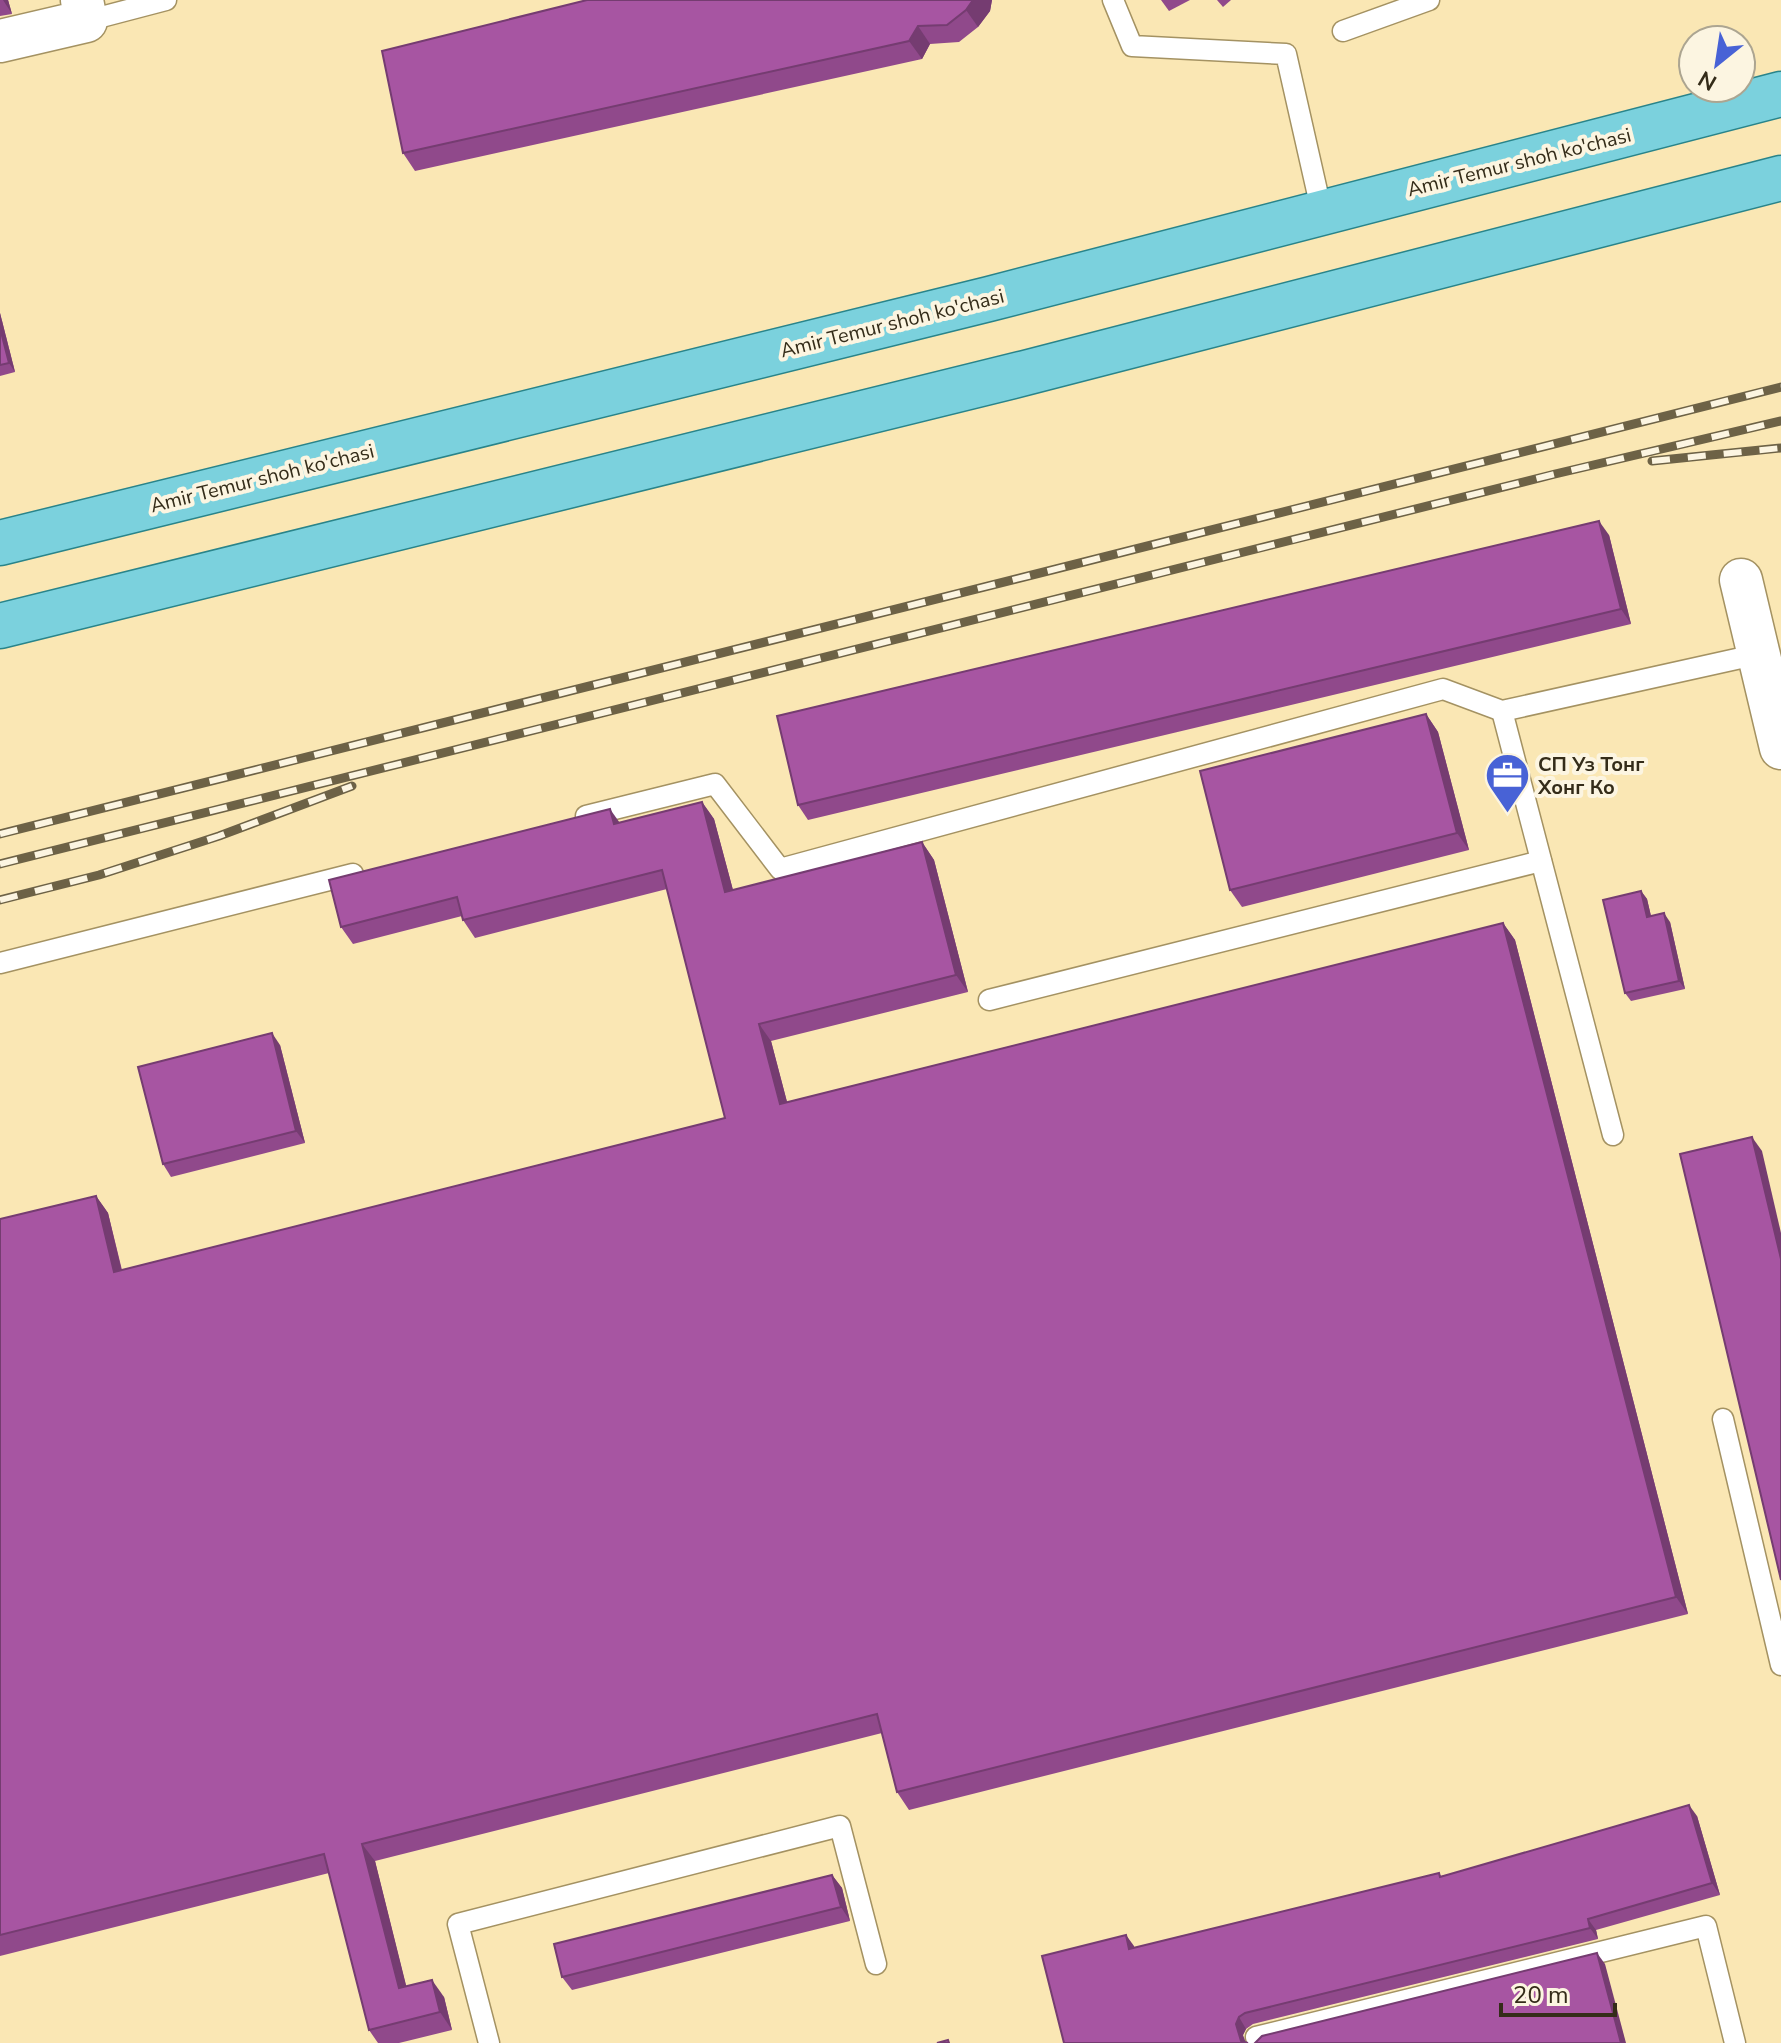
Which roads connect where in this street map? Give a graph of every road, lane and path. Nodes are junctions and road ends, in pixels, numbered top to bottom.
1 (166, 0) edge
2 (1113, 0) edge
3 (1429, 0) edge
4 (84, 10) edge
5 (1343, 31) dead end
6 (0, 41) edge
7 (1781, 94) edge
8 (1781, 178) edge
9 (1322, 213) junction
10 (0, 543) edge
11 (1741, 580) dead end
12 (0, 626) edge
13 (1759, 654) junction
14 (1502, 711) junction
15 (1781, 748) edge
16 (563, 822) edge
17 (1541, 861) junction
18 (365, 871) edge
19 (0, 963) edge
20 (989, 1000) dead end
21 (1613, 1135) dead end
22 (1723, 1419) dead end
23 (1781, 1665) edge
24 (876, 1964) dead end
25 (489, 2043) edge
26 (1258, 2043) edge
27 (1735, 2043) edge

1 - 4 lane
2 - 9 lane
3 - 5 lane
4 - 6 street
7 - 9 main road, Amir Temur shoh ko'chasi
8 - 12 main road
9 - 10 main road, Amir Temur shoh ko'chasi
11 - 13 street
13 - 14 lane
13 - 15 street
14 - 16 lane
14 - 17 lane
17 - 20 lane
17 - 21 lane
18 - 19 lane
22 - 23 lane
24 - 25 lane
26 - 27 lane

